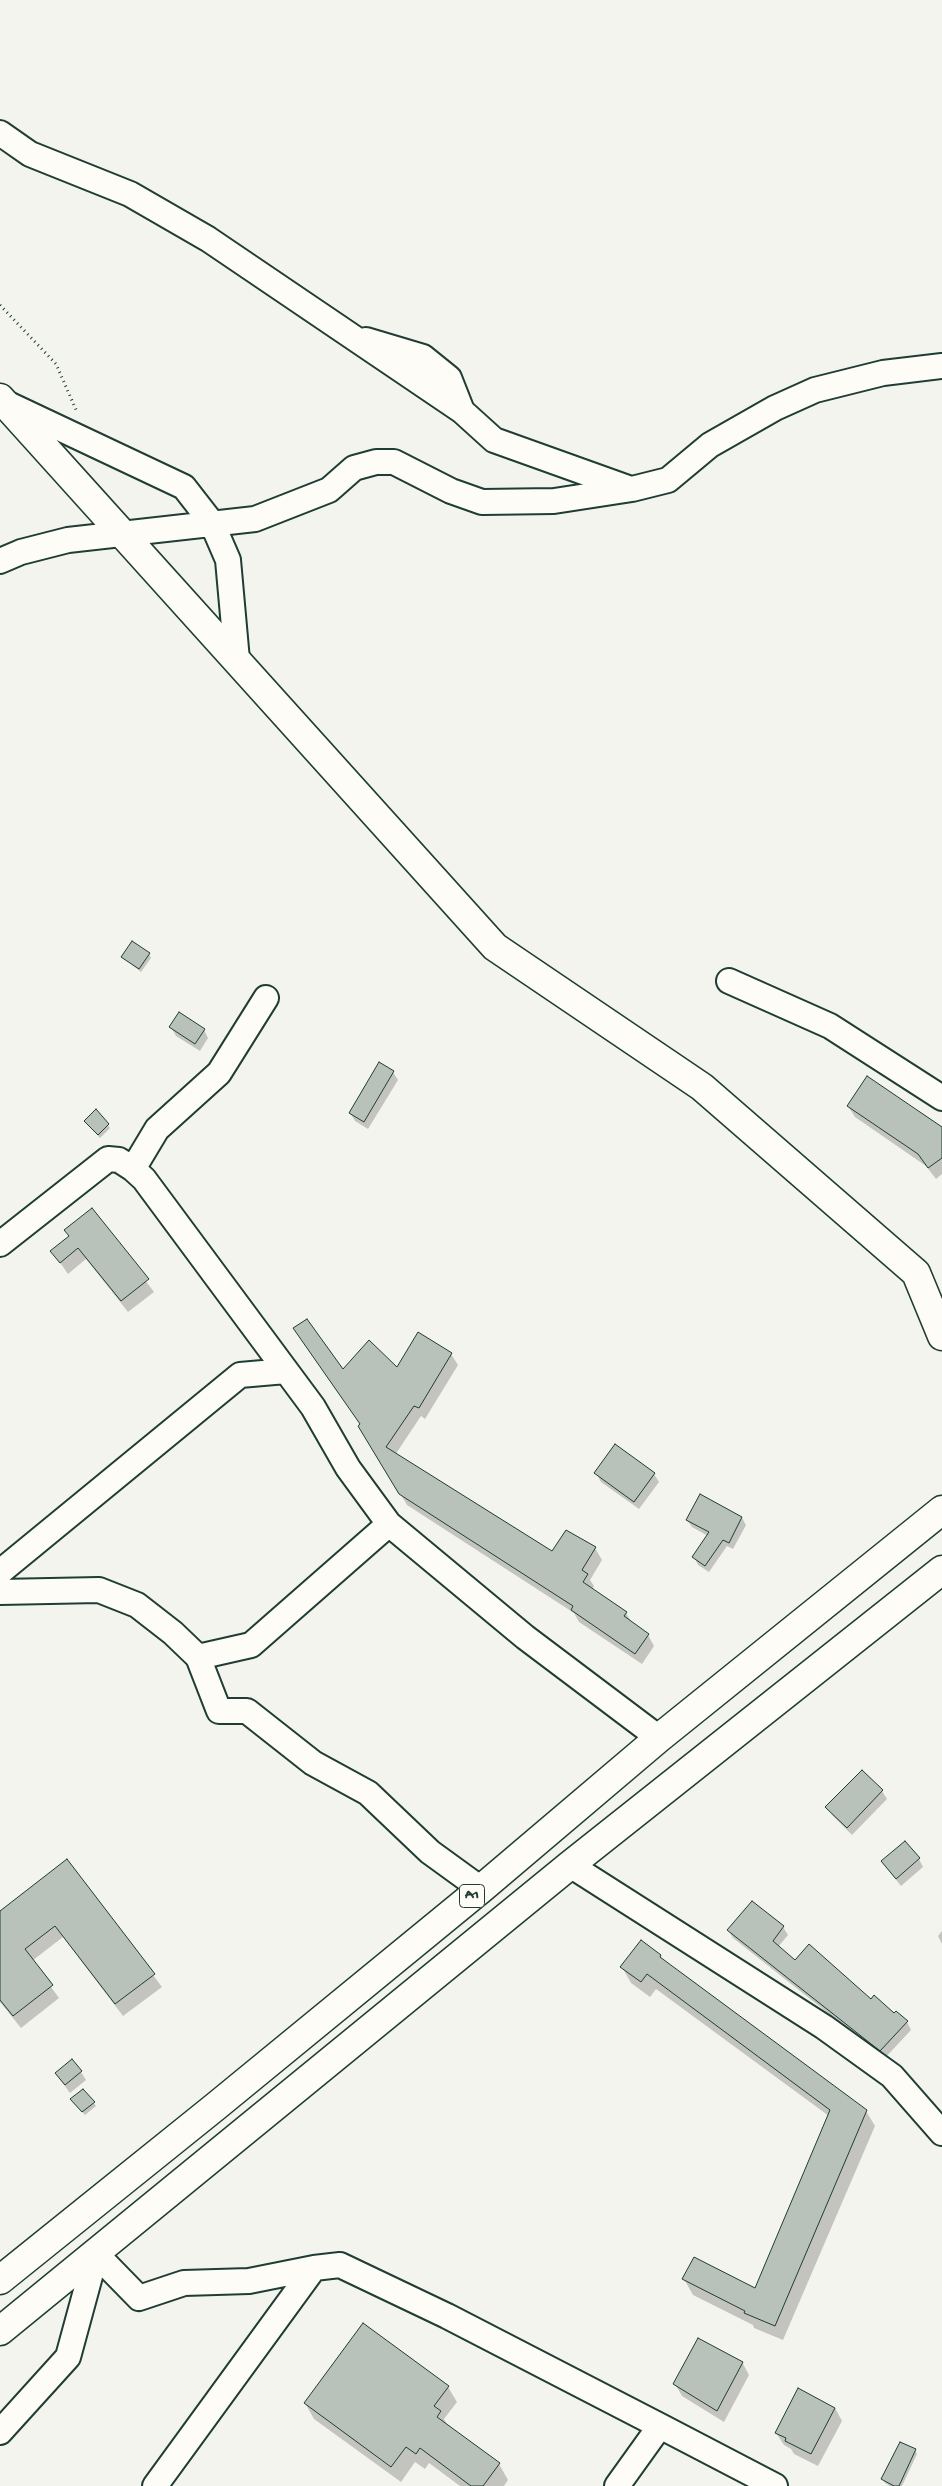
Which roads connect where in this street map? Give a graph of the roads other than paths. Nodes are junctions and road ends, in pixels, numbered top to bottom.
1 (0, 133) edge
2 (942, 366) edge
3 (2, 400) edge
4 (632, 489) junction
5 (212, 523) junction
6 (124, 535) junction
7 (0, 561) edge
8 (237, 660) junction
9 (729, 981) dead end
10 (266, 998) dead end
11 (942, 1098) edge
12 (133, 1169) junction
13 (0, 1244) edge
14 (942, 1336) edge
15 (286, 1371) junction
16 (942, 1510) edge
17 (388, 1524) junction
18 (942, 1570) edge
19 (0, 1572) edge
20 (0, 1592) edge
21 (198, 1657) junction
22 (659, 1738) junction
23 (570, 1865) junction
24 (481, 1889) junction
25 (942, 2133) edge
26 (96, 2254) junction
27 (314, 2268) junction
28 (0, 2280) edge
29 (0, 2331) edge
30 (660, 2426) junction
31 (0, 2432) edge
32 (155, 2486) edge
33 (617, 2486) edge
34 (775, 2486) edge

1 - 4 street
2 - 4 street
3 - 5 street
3 - 6 main road
4 - 5 street
5 - 6 street
5 - 8 street
6 - 7 street
6 - 8 main road
8 - 14 main road
9 - 11 street
10 - 12 street
12 - 13 street
12 - 15 street
15 - 17 street
15 - 19 street
16 - 22 main road, A1
17 - 21 street
17 - 22 street
18 - 23 main road, A1
20 - 21 street
21 - 24 street
22 - 24 main road, A1
23 - 25 street
23 - 26 main road, A1
24 - 28 main road, A1
26 - 27 street
26 - 29 main road, A1
26 - 31 street
27 - 30 street
27 - 32 street
30 - 33 street
30 - 34 street

